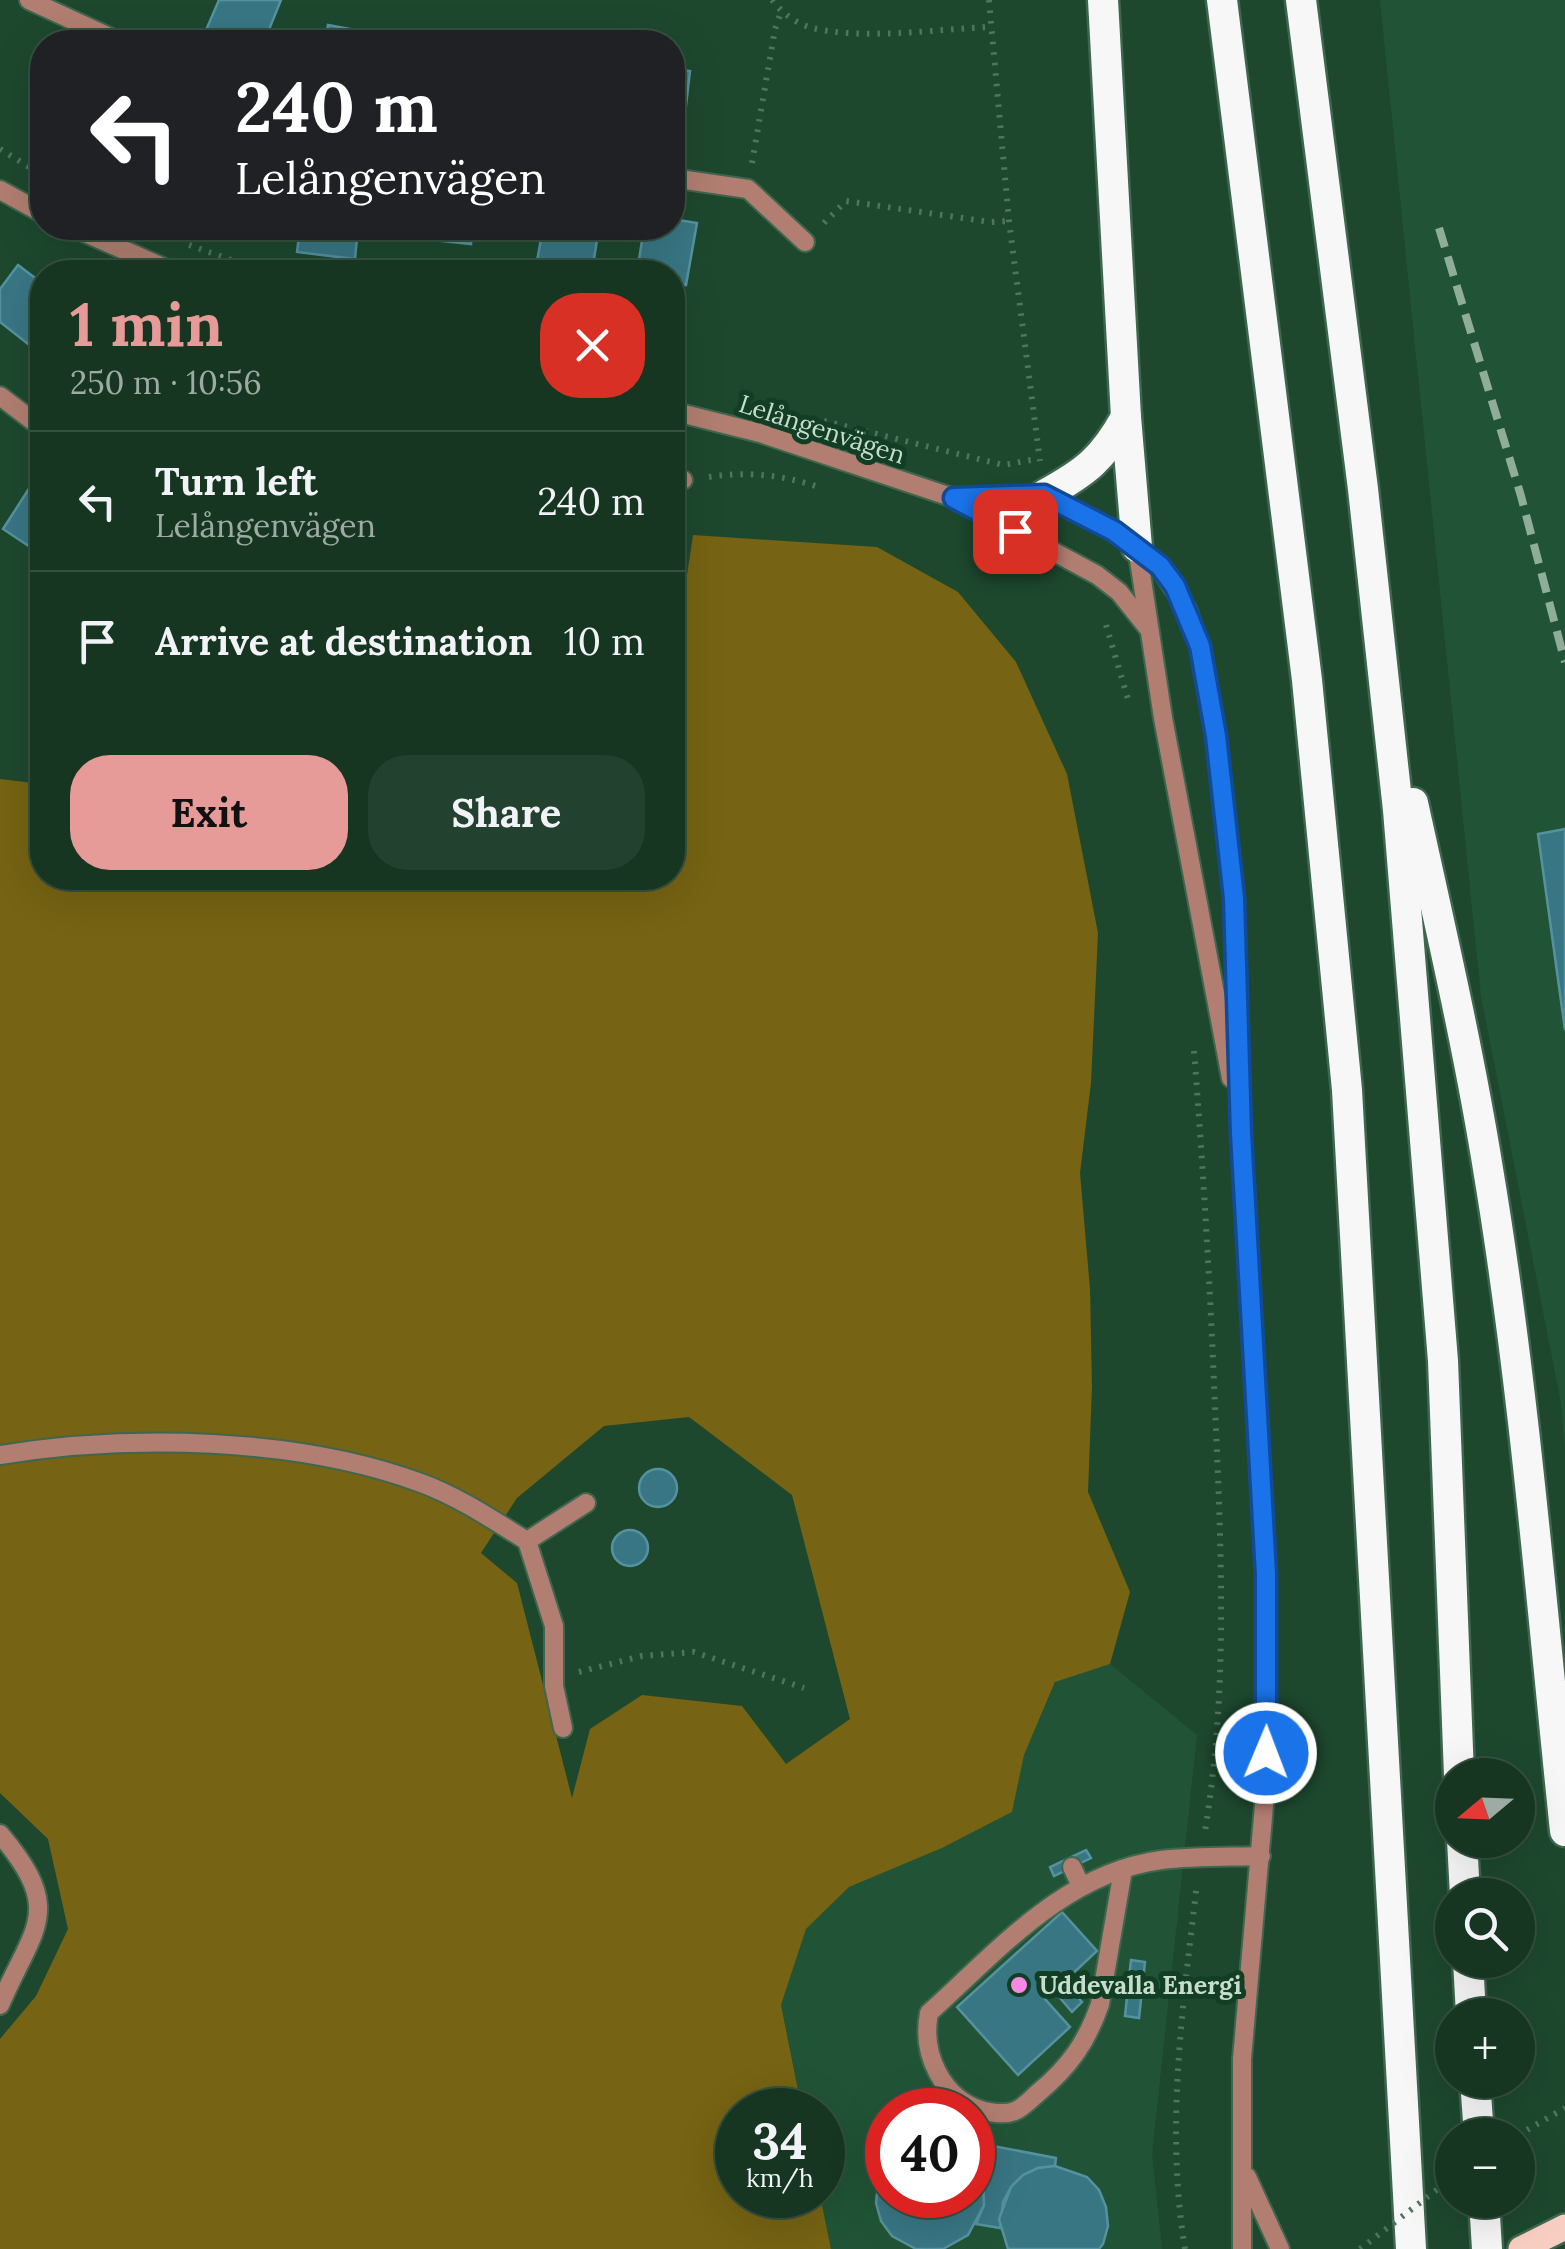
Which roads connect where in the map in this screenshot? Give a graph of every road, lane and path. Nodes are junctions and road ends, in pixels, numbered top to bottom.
1 (29, 0) edge
2 (772, 0) edge
3 (989, 0) edge
4 (1103, 0) edge
5 (1222, 0) edge
6 (1300, 0) edge
7 (781, 12) junction
8 (990, 27) junction
9 (94, 30) edge
10 (0, 149) edge
11 (30, 168) edge
12 (685, 180) edge
13 (0, 190) edge
14 (748, 190) junction
15 (30, 206) edge
16 (1009, 220) junction
17 (100, 240) edge
18 (179, 241) dead end
19 (805, 242) joint
20 (142, 260) edge
21 (232, 260) edge
22 (0, 396) edge
23 (685, 415) edge
24 (808, 417) dead end
25 (1126, 418) junction
26 (30, 419) edge
27 (1013, 464) dead end
28 (685, 480) edge
29 (837, 492) dead end
30 (1044, 495) junction
31 (954, 498) junction
32 (1137, 547) junction
33 (1097, 574) junction
34 (1148, 628) junction
35 (1384, 678) junction
36 (1130, 704) dead end
37 (1193, 1037) dead end
38 (1241, 1133) junction
39 (0, 1455) edge
40 (586, 1503) dead end
41 (528, 1541) junction
42 (554, 1668) junction
43 (804, 1688) dead end
44 (563, 1728) dead end
45 (1458, 1758) edge
46 (1564, 1822) edge
47 (1565, 1831) edge
48 (0, 1834) edge
49 (1261, 1856) junction
50 (1200, 1857) junction
51 (1072, 1867) dead end
52 (1123, 1870) junction
53 (1081, 1886) junction
54 (0, 2005) edge
55 (1565, 2108) edge
56 (1535, 2125) edge
57 (1244, 2169) junction
58 (1435, 2191) edge
59 (1485, 2218) edge
60 (1565, 2227) edge
61 (1185, 2249) edge
62 (1242, 2249) edge
63 (1280, 2249) edge
64 (1360, 2249) edge
65 (1411, 2249) edge
66 (1488, 2249) edge
67 (1521, 2249) edge

1 - 9 street
2 - 7 path
3 - 8 path
4 - 25 highway
5 - 65 highway
6 - 35 highway
7 - 8 path
7 - 14 path
8 - 16 path
10 - 11 path
12 - 14 street
13 - 15 street
14 - 19 street
16 - 19 path
16 - 30 path
17 - 20 street
18 - 21 path
22 - 26 street
23 - 31 street, Lelångenvägen
24 - 27 path
25 - 30 highway
25 - 32 highway
28 - 29 path
30 - 31 street, Lelångenvägen
30 - 32 street, Lelångenvägen
31 - 33 street, Lelångenvägen
32 - 34 street, Lelångenvägen
32 - 38 street, Lelångenvägen
33 - 34 street, Lelångenvägen
33 - 36 path
34 - 38 street, Lelångenvägen
35 - 45 highway
35 - 46 highway
37 - 50 path
38 - 49 street, Lelångenvägen
39 - 41 street
40 - 41 street
41 - 42 street
42 - 43 path
42 - 44 street
46 - 47 highway
48 - 54 street
49 - 50 street
49 - 57 street, Lelångenvägen
50 - 52 street
50 - 61 path
51 - 53 street
52 - 53 street
52 - 53 street
55 - 56 path
57 - 62 street, Lelångenvägen
57 - 63 street, Lelångenvägen
58 - 64 path, bridge
59 - 66 highway
60 - 67 main road

